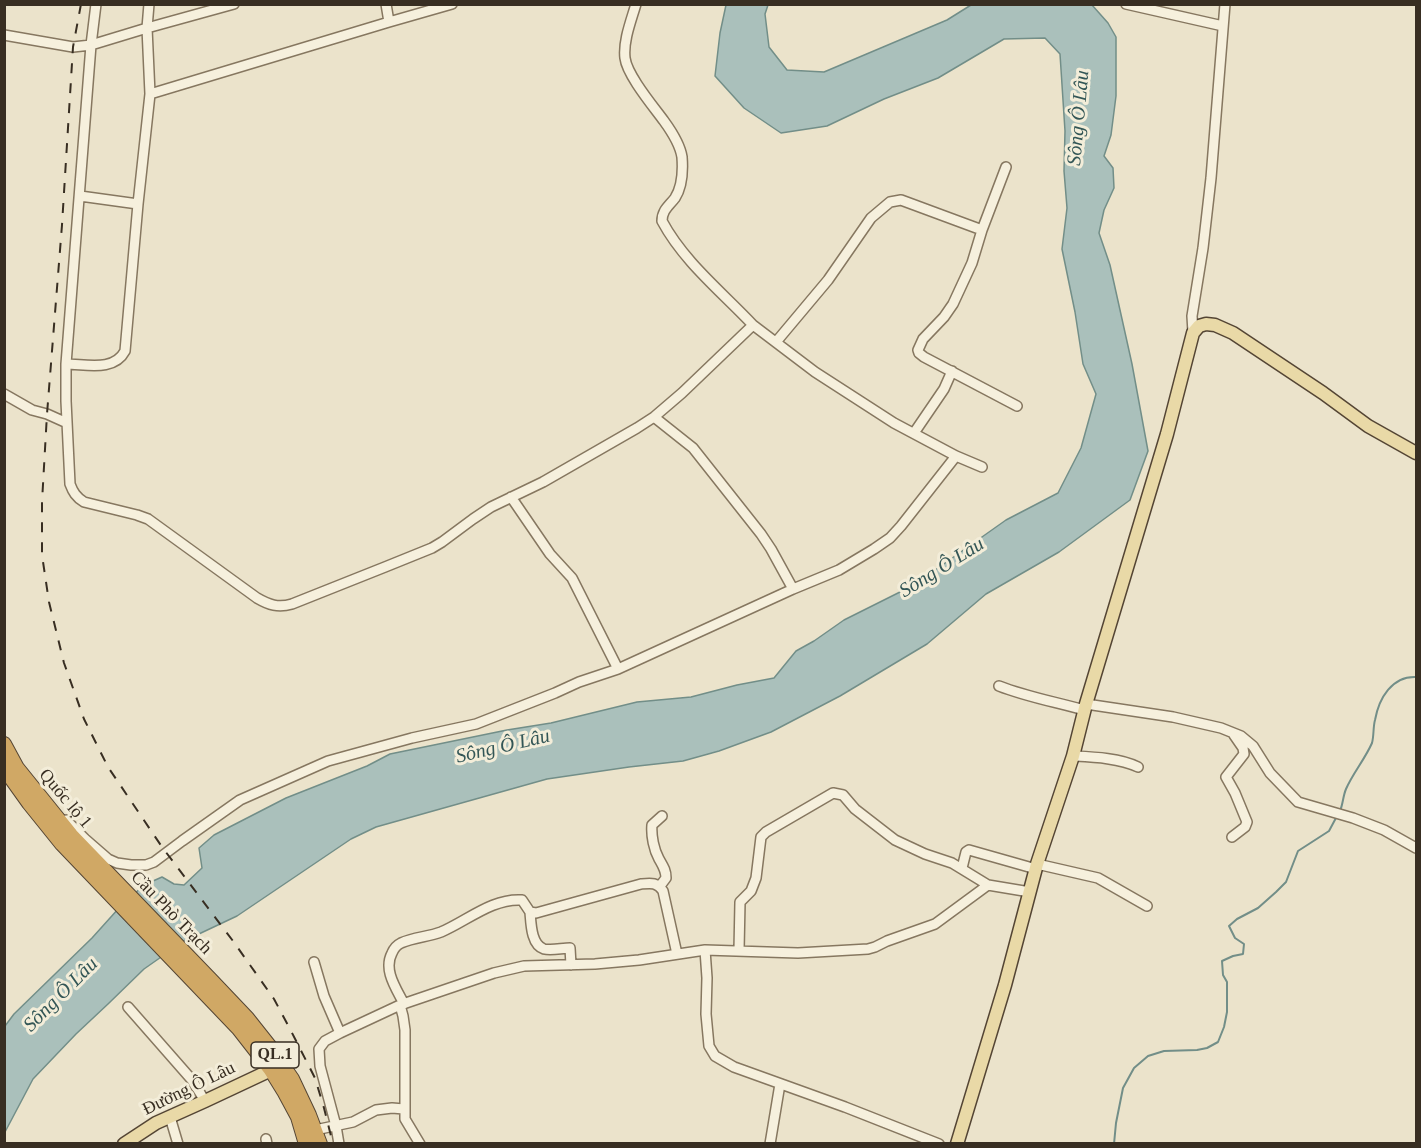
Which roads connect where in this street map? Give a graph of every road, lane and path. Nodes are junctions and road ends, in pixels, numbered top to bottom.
1 (96, 4) edge
2 (149, 4) edge
3 (234, 4) edge
4 (386, 4) edge
5 (452, 4) edge
6 (636, 4) edge
7 (1126, 4) edge
8 (1225, 4) edge
9 (389, 22) junction
10 (1223, 26) junction
11 (147, 28) junction
12 (4, 35) edge
13 (91, 45) junction
14 (150, 94) junction
15 (1006, 167) dead end
16 (80, 196) junction
17 (138, 204) junction
18 (982, 230) junction
19 (753, 325) junction
20 (1192, 333) junction
21 (776, 342) junction
22 (66, 364) junction
23 (952, 371) junction
24 (4, 394) edge
25 (1017, 406) dead end
26 (654, 417) junction
27 (68, 423) junction
28 (914, 434) junction
29 (1416, 453) edge
30 (956, 456) junction
31 (982, 466) dead end
32 (511, 497) junction
33 (793, 589) junction
34 (618, 669) junction
35 (999, 686) dead end
36 (1085, 707) junction
37 (1231, 732) junction
38 (4, 744) edge
39 (1073, 756) junction
40 (1138, 767) dead end
41 (4, 768) edge
42 (41, 798) junction
43 (662, 816) dead end
44 (1232, 837) dead end
45 (1416, 848) edge
46 (1037, 866) junction
47 (962, 868) junction
48 (102, 876) junction
49 (988, 885) junction
50 (660, 886) junction
51 (1030, 892) junction
52 (1147, 906) dead end
53 (530, 912) junction
54 (705, 950) junction
55 (739, 950) junction
56 (677, 954) junction
57 (314, 962) dead end
58 (571, 965) junction
59 (206, 984) junction
60 (402, 1005) junction
61 (128, 1007) dead end
62 (340, 1033) junction
63 (271, 1070) junction
64 (780, 1084) junction
65 (205, 1101) junction
66 (404, 1109) junction
67 (170, 1117) junction
68 (336, 1126) junction
69 (318, 1137) edge
70 (124, 1143) edge
71 (178, 1143) edge
72 (306, 1143) edge
73 (339, 1143) edge
74 (420, 1143) edge
75 (770, 1143) edge
76 (939, 1143) edge
77 (957, 1143) edge

1 - 13 street
2 - 11 street
3 - 11 street
4 - 9 street
5 - 9 street
6 - 19 street
7 - 10 street
8 - 10 street
9 - 14 street
10 - 20 street
11 - 13 street
11 - 14 street
12 - 13 street
13 - 16 street
14 - 17 street
15 - 18 street
16 - 17 street
16 - 22 street
17 - 22 street
18 - 21 street
18 - 23 street
19 - 21 street
19 - 26 street
20 - 29 main road
20 - 36 main road
21 - 28 street
22 - 27 street
23 - 25 street
23 - 28 street
24 - 27 street
26 - 32 street
26 - 33 street
27 - 32 street
28 - 30 street
30 - 31 street
30 - 33 street
32 - 34 street
33 - 34 street
34 - 42 street
35 - 36 street
36 - 37 street
36 - 39 main road
37 - 44 street
37 - 45 street
38 - 42 highway, Quốc lộ 1 / QL.1
39 - 40 street
39 - 46 main road
41 - 48 highway, Quốc lộ 1 / QL.1
42 - 48 highway, Quốc lộ 1 / QL.1
43 - 50 street
46 - 47 street
46 - 51 main road
46 - 52 street
47 - 49 street
47 - 55 street
48 - 59 highway, Cầu Phò Trạch / QL.1
49 - 51 street
49 - 55 street
50 - 53 street
50 - 56 street
51 - 77 main road
53 - 58 street
53 - 60 street
54 - 55 street
54 - 56 street
54 - 64 street
56 - 58 street
57 - 62 street
58 - 60 street
59 - 63 highway, QL.1
59 - 69 highway, QL.1
60 - 62 street
60 - 66 street
61 - 65 street
62 - 68 street
63 - 65 main road, Đường Ô Lâu
63 - 72 highway, QL.1
64 - 75 street
64 - 76 street
65 - 67 main road, Đường Ô Lâu
66 - 68 street
66 - 74 street
67 - 70 main road, Đường Ô Lâu
67 - 71 street
68 - 69 street
68 - 73 street

